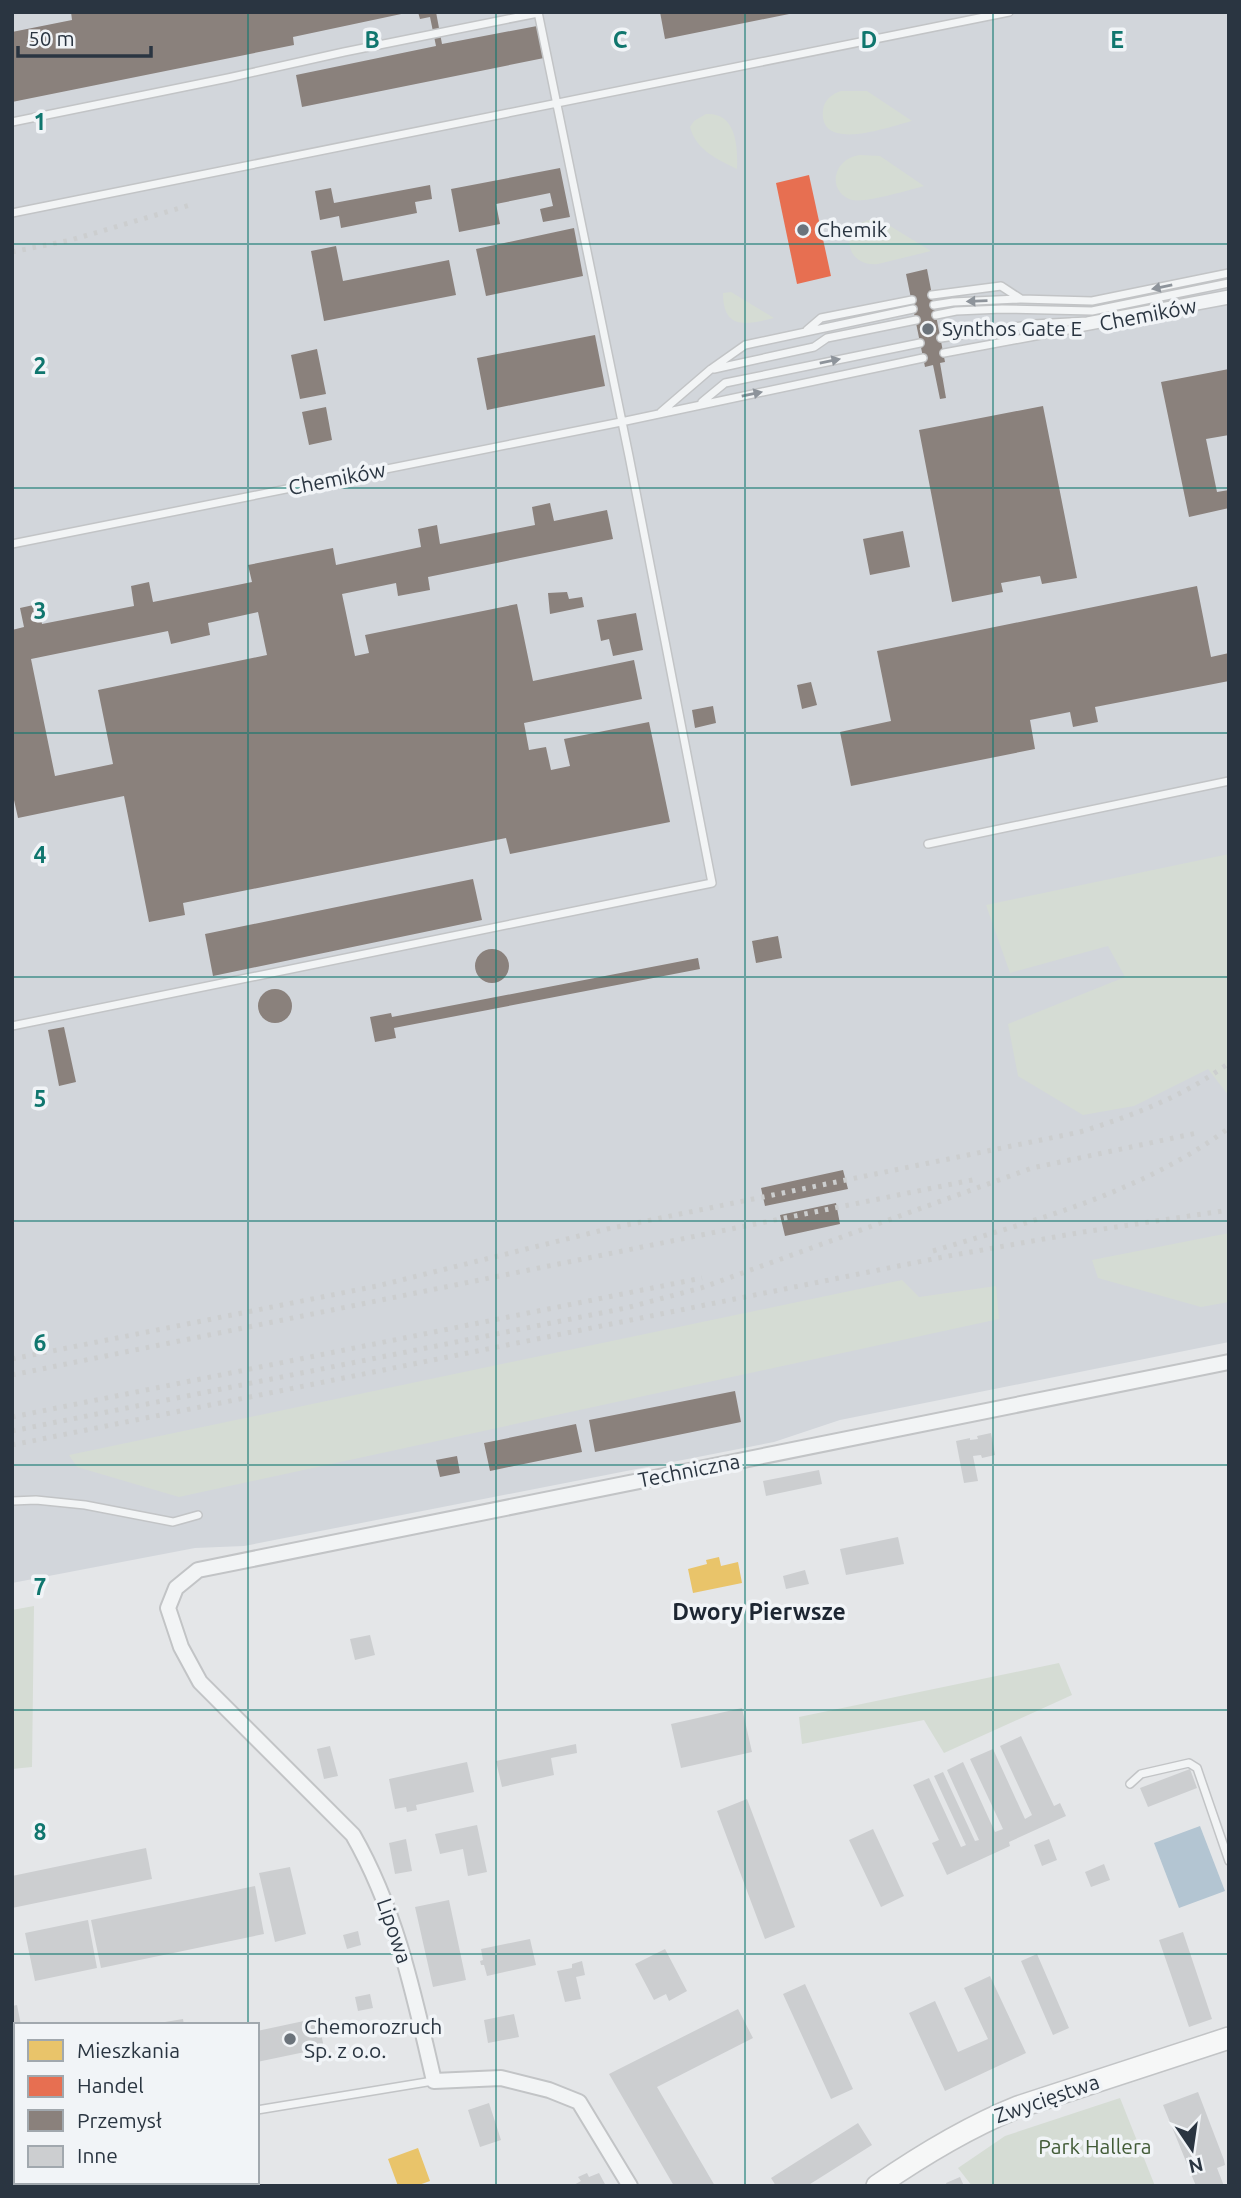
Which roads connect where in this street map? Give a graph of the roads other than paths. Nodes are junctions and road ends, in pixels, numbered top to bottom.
1 (1009, 12) edge
2 (538, 13) edge
3 (557, 103) junction
4 (12, 122) edge
5 (12, 214) edge
6 (1229, 273) edge
7 (1229, 283) edge
8 (1229, 294) edge
9 (932, 296) dead end
10 (1021, 299) junction
11 (912, 300) dead end
12 (1229, 300) edge
13 (934, 305) dead end
14 (913, 309) dead end
15 (936, 315) dead end
16 (916, 320) dead end
17 (807, 331) junction
18 (941, 338) dead end
19 (920, 343) dead end
20 (944, 353) dead end
21 (923, 358) dead end
22 (711, 369) junction
23 (698, 405) junction
24 (661, 412) junction
25 (621, 422) junction
26 (12, 544) edge
27 (1229, 781) edge
28 (928, 844) dead end
29 (12, 1026) edge
30 (1229, 1362) edge
31 (12, 1502) edge
32 (198, 1515) dead end
33 (168, 1608) joint
34 (1130, 1784) dead end
35 (1229, 1861) edge
36 (1229, 2038) edge
37 (434, 2081) junction
38 (259, 2110) edge
39 (630, 2186) edge
40 (877, 2186) edge

1 - 3 lane
2 - 3 lane
2 - 4 lane
3 - 5 lane
3 - 25 lane
6 -> 10 lane
7 - 15 lane
8 - 18 lane
9 - 10 lane
10 -> 13 lane
11 - 17 lane
12 - 20 lane, Chemików
14 - 17 lane, Chemików
16 - 22 lane
17 - 22 lane, Chemików
23 -> 19 lane
23 -> 21 lane, Chemików
22 - 24 lane, Chemików
23 - 24 lane, Chemików
24 - 25 lane, Chemików
25 - 26 lane, Chemików
25 - 29 lane
27 - 28 lane
30 - 33 street, Techniczna
31 - 32 lane
33 - 37 street, Lipowa
34 - 35 lane
36 - 40 street, Zwycięstwa
37 - 38 lane
37 - 39 street

